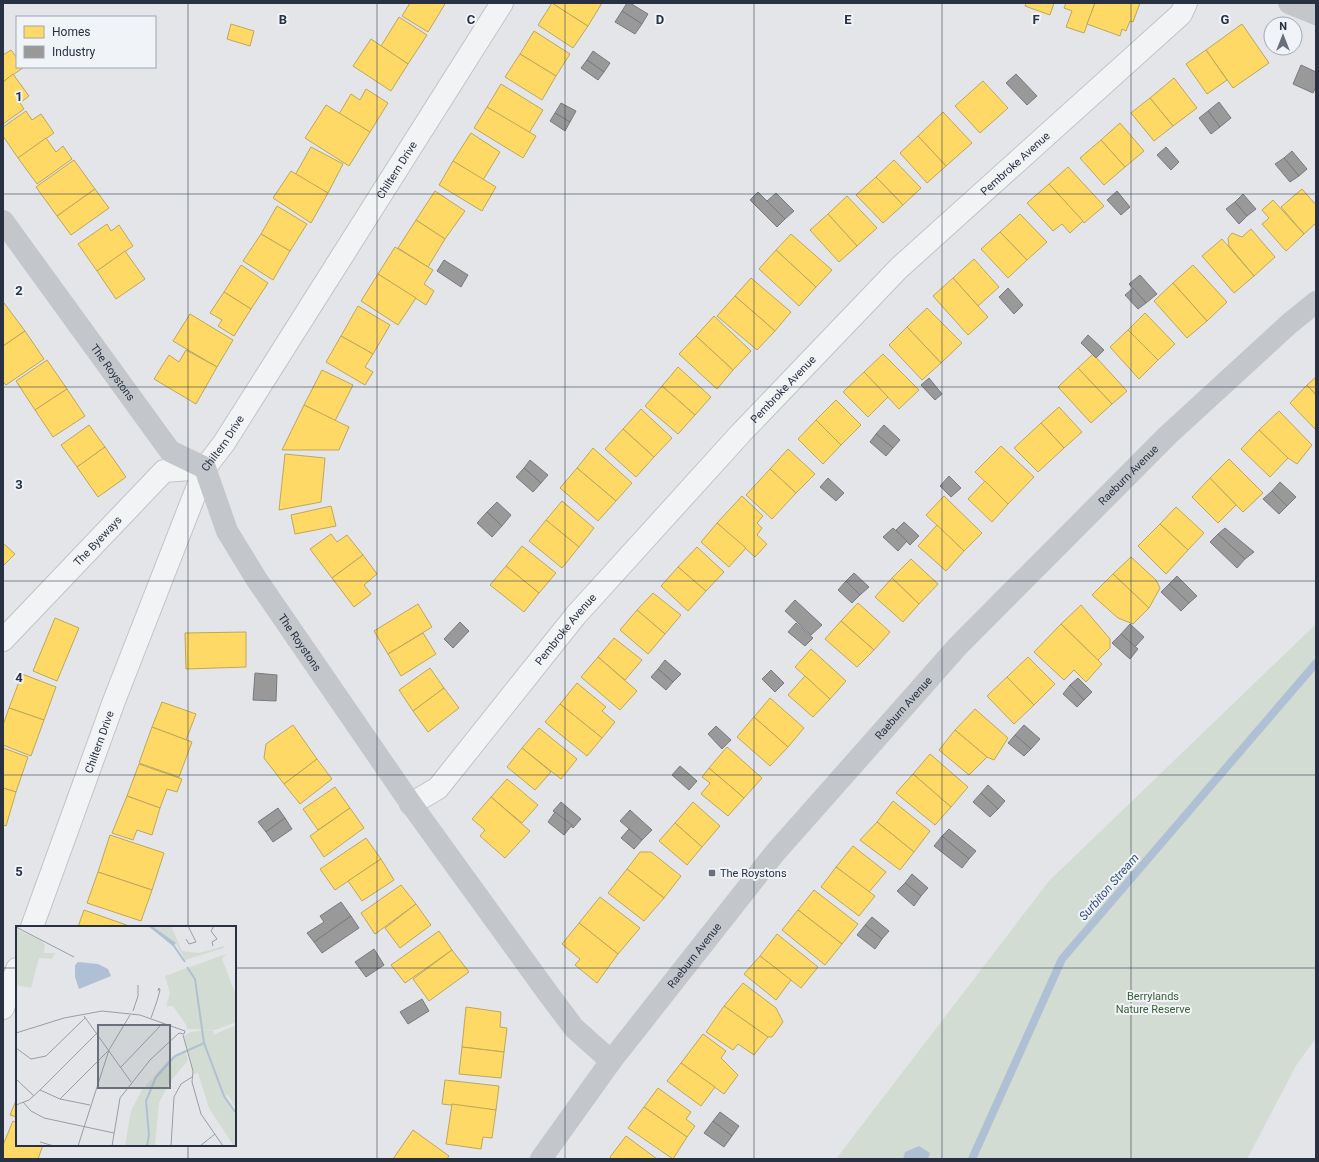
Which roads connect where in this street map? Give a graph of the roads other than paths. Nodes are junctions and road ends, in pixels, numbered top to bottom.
1 (502, 3) edge
2 (1186, 3) edge
3 (1289, 3) edge
4 (1316, 14) edge
5 (3, 221) edge
6 (1316, 302) edge
7 (205, 468) junction
8 (3, 640) edge
9 (411, 804) junction
10 (32, 926) edge
11 (16, 972) edge
12 (3, 1008) edge
13 (611, 1061) junction
14 (541, 1159) edge

1 - 7 street, Chiltern Drive
2 - 9 street, Pembroke Avenue
3 - 4 street
5 - 7 street, The Roystons
6 - 13 street, Raeburn Avenue
7 - 8 street, The Byeways
7 - 9 street, The Roystons
7 - 10 street, Chiltern Drive
9 - 13 street, The Roystons
11 - 12 street
13 - 14 street, Raeburn Avenue

